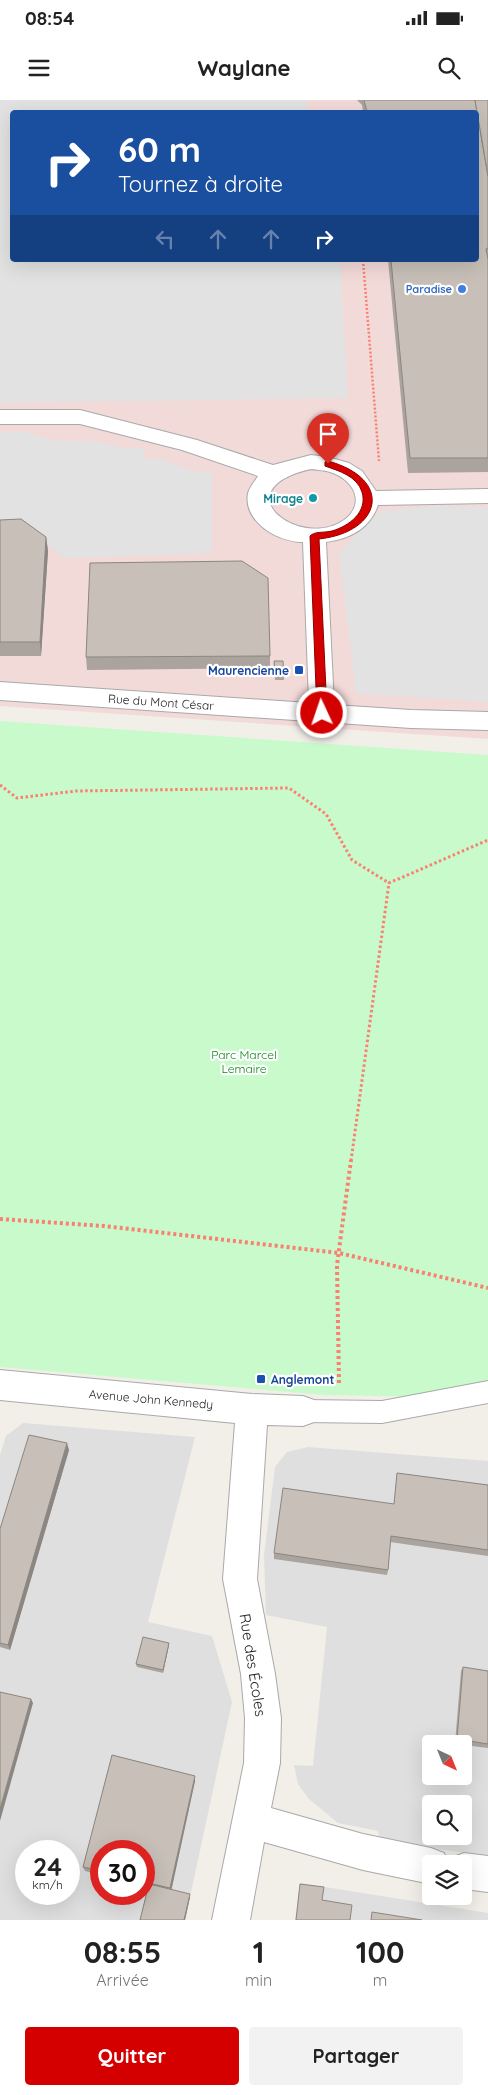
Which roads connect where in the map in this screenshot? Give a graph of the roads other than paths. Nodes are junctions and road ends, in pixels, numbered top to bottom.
1 (0, 417) edge
2 (273, 473) junction
3 (488, 496) edge
4 (368, 498) junction
5 (314, 536) junction
6 (0, 691) edge
7 (322, 713) junction
8 (488, 721) edge
9 (0, 1385) edge
10 (488, 1392) edge
11 (252, 1409) junction
12 (303, 1411) joint
13 (251, 1820) junction
14 (422, 1865) edge
15 (472, 1871) edge
16 (488, 1874) edge
17 (232, 1920) edge

1 - 2 street
2 - 4 street
2 - 5 street
3 - 4 street
4 - 5 street
5 - 7 street
6 - 7 street, Rue du Mont César
7 - 8 street, Rue du Mont César
9 - 11 street, Avenue John Kennedy
10 - 12 lane
11 - 12 street, Avenue John Kennedy
11 - 13 street, Rue des Écoles
13 - 14 street
13 - 17 street, Rue des Écoles
15 - 16 street

